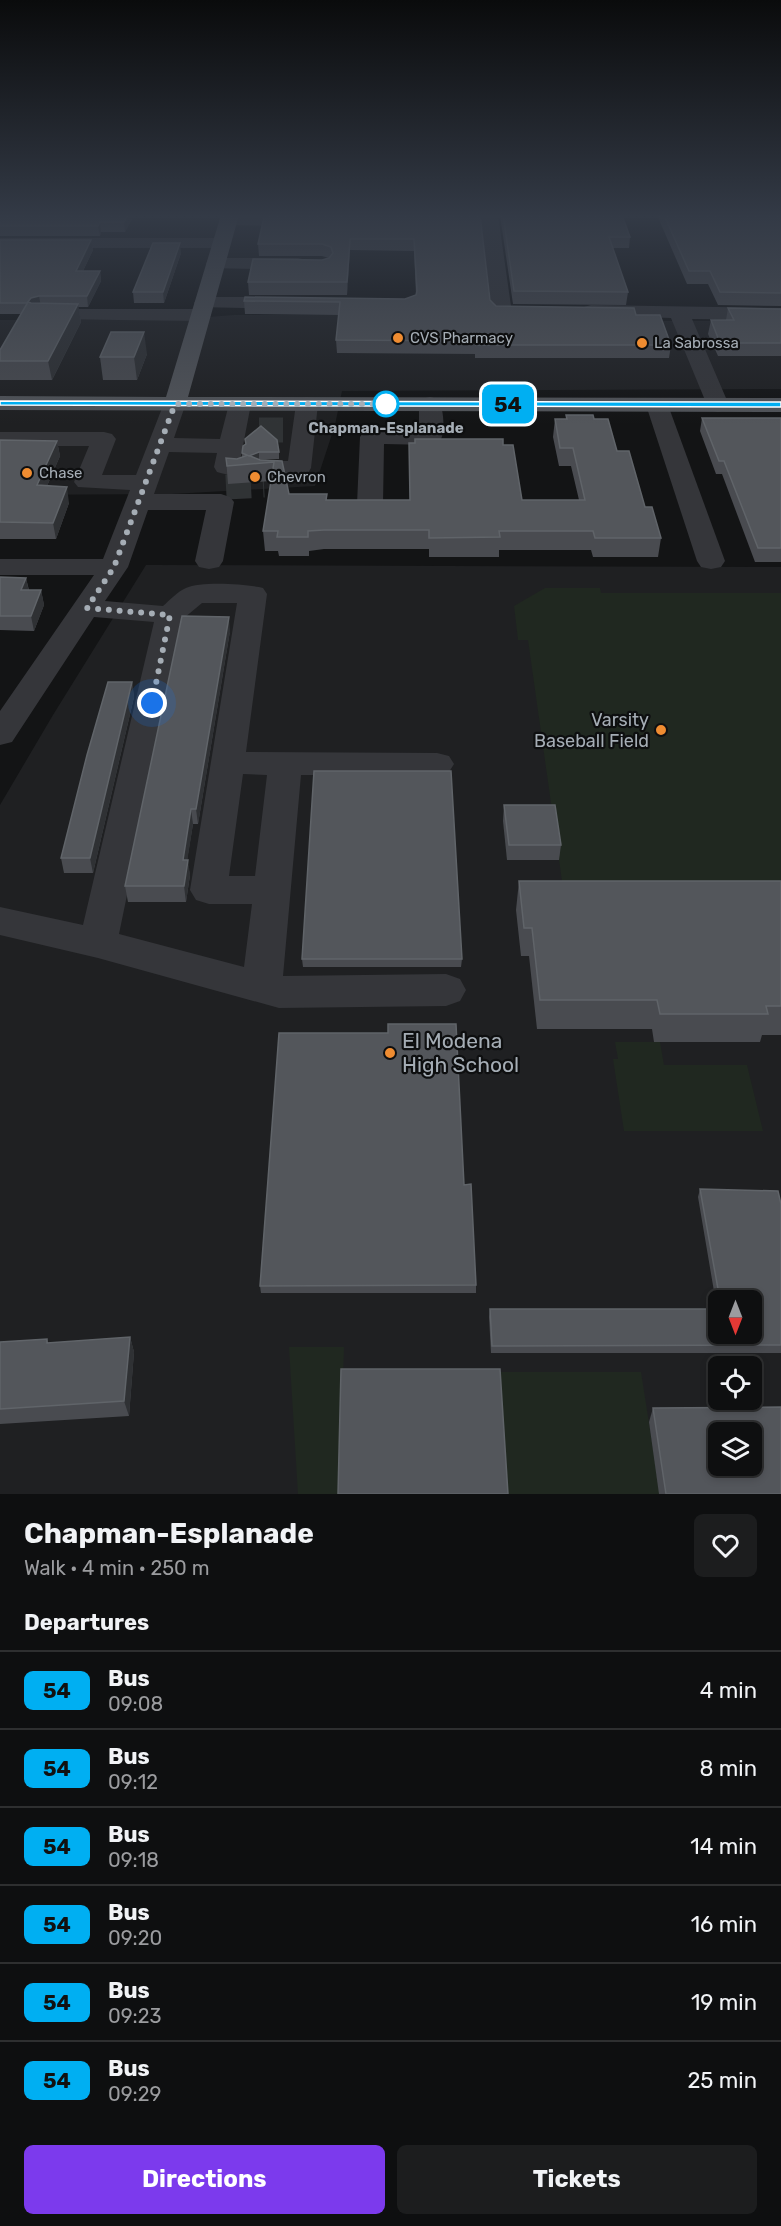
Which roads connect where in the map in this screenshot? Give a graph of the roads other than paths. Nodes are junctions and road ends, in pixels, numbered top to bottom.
1 (209, 285) edge
2 (498, 285) edge
3 (310, 303) edge
4 (203, 309) junction
5 (679, 313) junction
6 (781, 314) edge
7 (41, 315) edge
8 (7, 403) edge
9 (175, 404) junction
10 (240, 404) junction
11 (307, 404) junction
12 (430, 404) junction
13 (657, 405) junction
14 (718, 405) junction
15 (781, 405) edge
16 (0, 431) edge
17 (0, 439) edge
18 (160, 445) junction
19 (262, 451) junction
20 (144, 491) junction
21 (370, 504) edge
22 (209, 561) dead end
23 (711, 561) dead end
24 (0, 567) edge
25 (114, 567) junction
26 (87, 608) junction
27 (170, 615) junction
28 (0, 735) edge
29 (228, 763) junction
30 (285, 765) junction
31 (437, 765) dead end
32 (272, 890) junction
33 (0, 921) edge
34 (98, 943) junction
35 (262, 987) junction
36 (446, 990) dead end

1 - 4 main road
2 - 5 street
3 - 4 street
4 - 7 street
4 - 9 main road
5 - 6 street
5 - 14 street
8 - 9 main road
8 - 16 street
9 - 10 main road
9 - 18 street
10 - 11 main road
10 - 19 street
11 - 12 main road
11 - 19 street
12 - 13 main road
12 - 21 street
13 - 14 main road
13 - 23 street
14 - 15 main road
17 - 20 street
18 - 19 street
18 - 20 street
19 - 20 street
20 - 22 street
20 - 25 street
24 - 25 street
25 - 26 street
26 - 27 street
26 - 28 street
27 - 29 street
27 - 34 street
29 - 30 street
29 - 32 street
30 - 31 street
30 - 32 street
32 - 35 street
33 - 34 street
34 - 35 street
35 - 36 street

